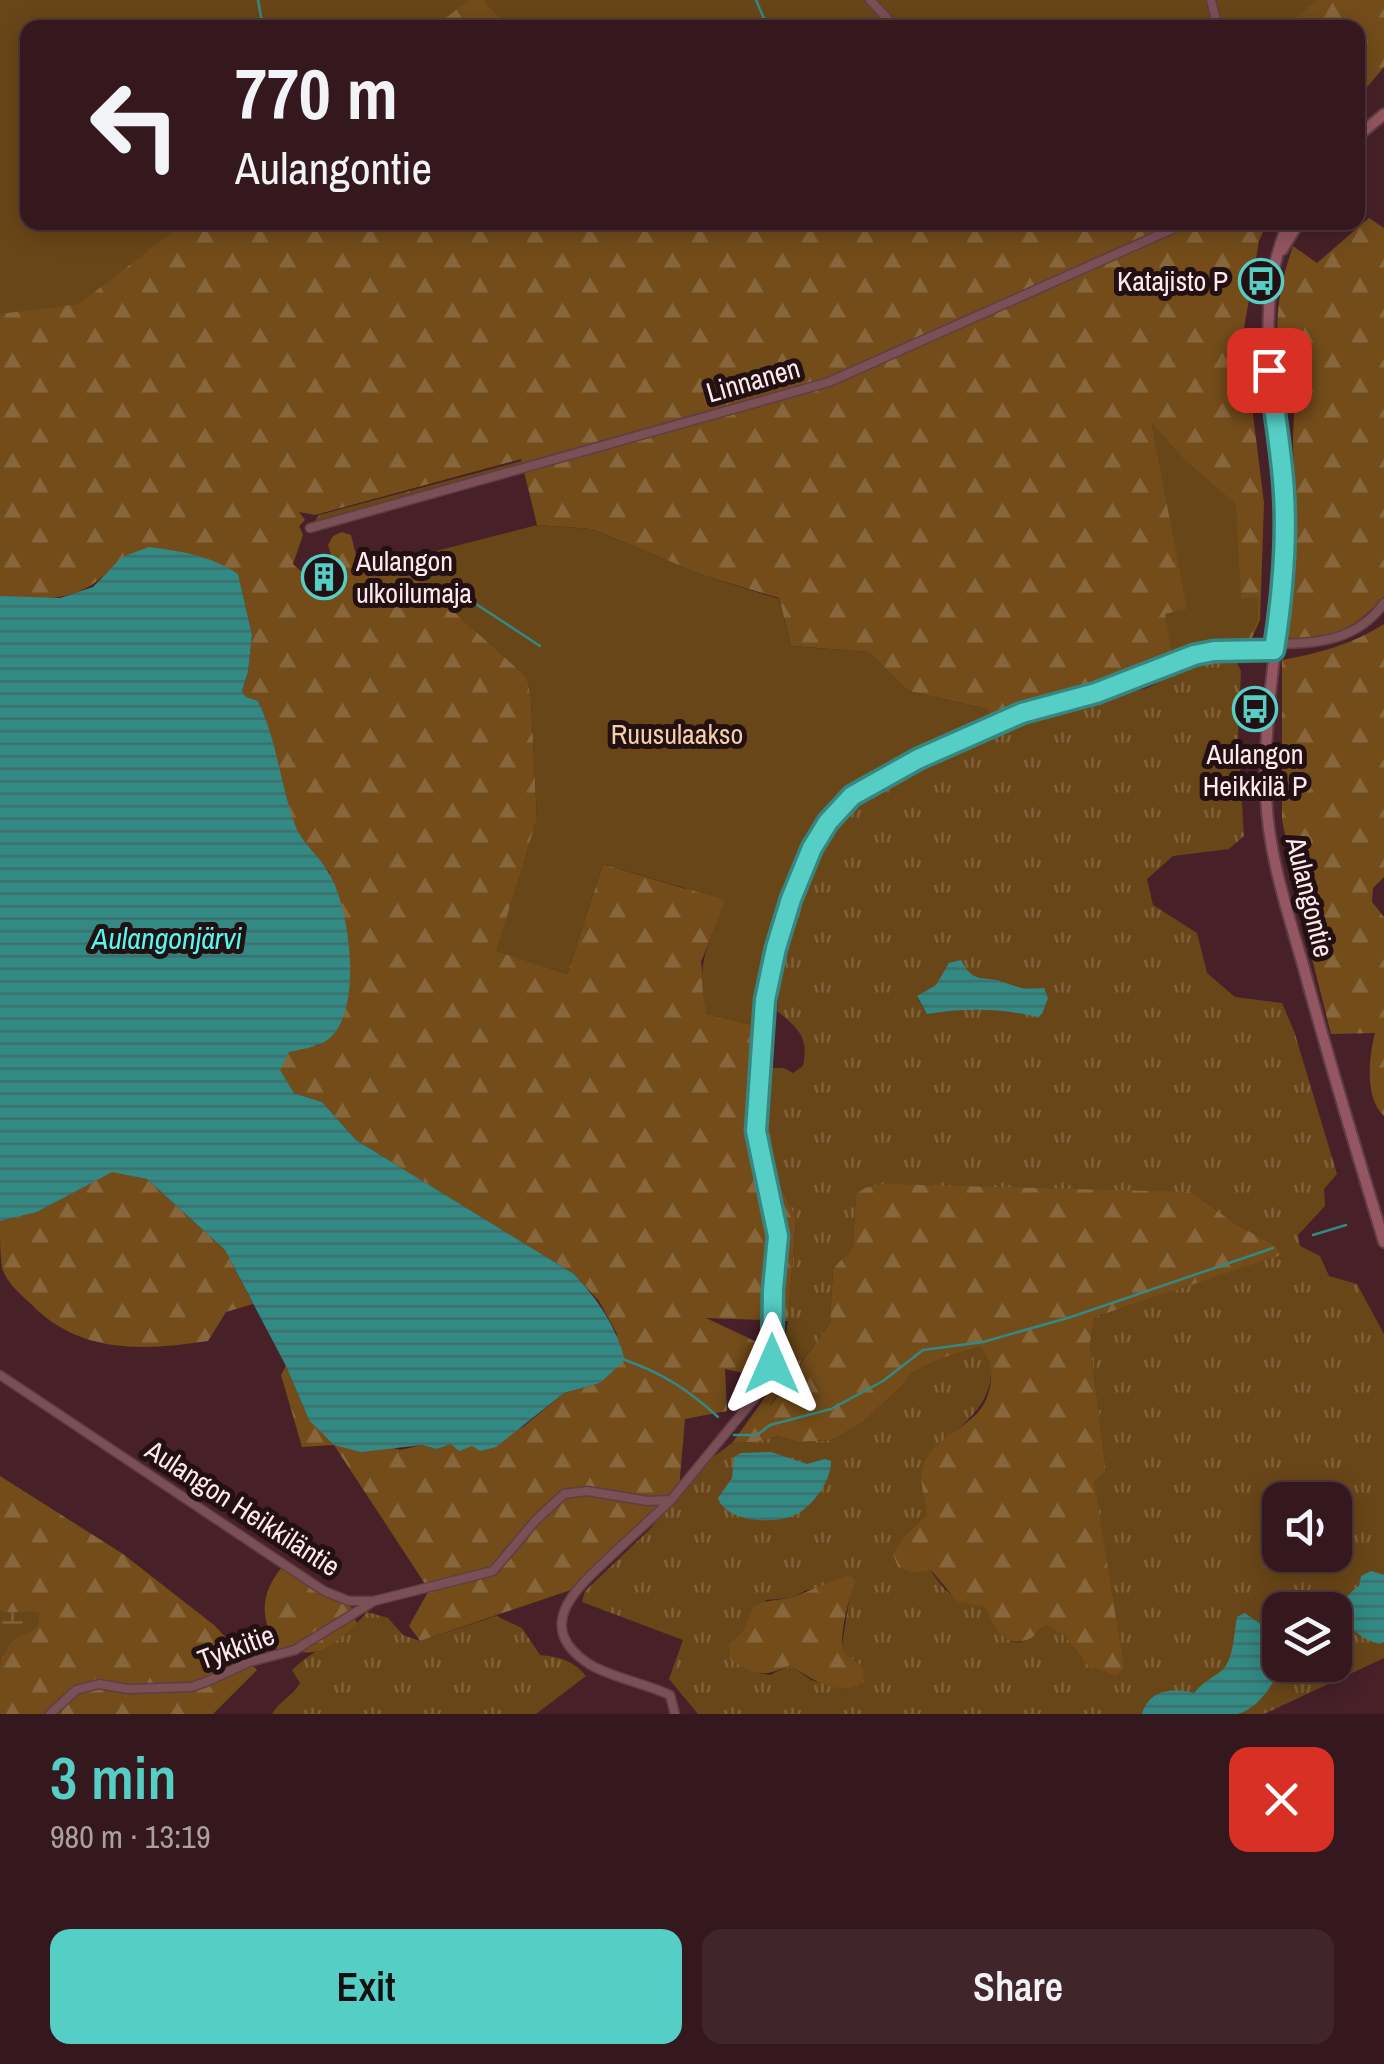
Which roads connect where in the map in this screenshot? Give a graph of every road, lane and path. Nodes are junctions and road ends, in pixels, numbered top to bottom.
1 (870, 0) edge
2 (889, 20) edge
3 (1170, 230) edge
4 (1286, 230) edge
5 (1294, 230) edge
6 (1278, 255) junction
7 (310, 528) dead end
8 (1384, 603) edge
9 (1274, 647) junction
10 (1384, 1242) edge
11 (0, 1375) edge
12 (671, 1500) junction
13 (374, 1601) junction
14 (50, 1714) edge
15 (676, 1714) edge

1 - 2 street
3 - 7 street, Linnanen
4 - 6 street, Aulangontie
5 - 6 street, Aulangontie
6 - 9 street, Aulangontie
8 - 9 street
9 - 10 street, Aulangontie
9 - 12 street
11 - 13 street, Aulangon Heikkiläntie
12 - 13 street, Aulangon Heikkiläntie
12 - 15 street
13 - 14 street, Tykkitie

